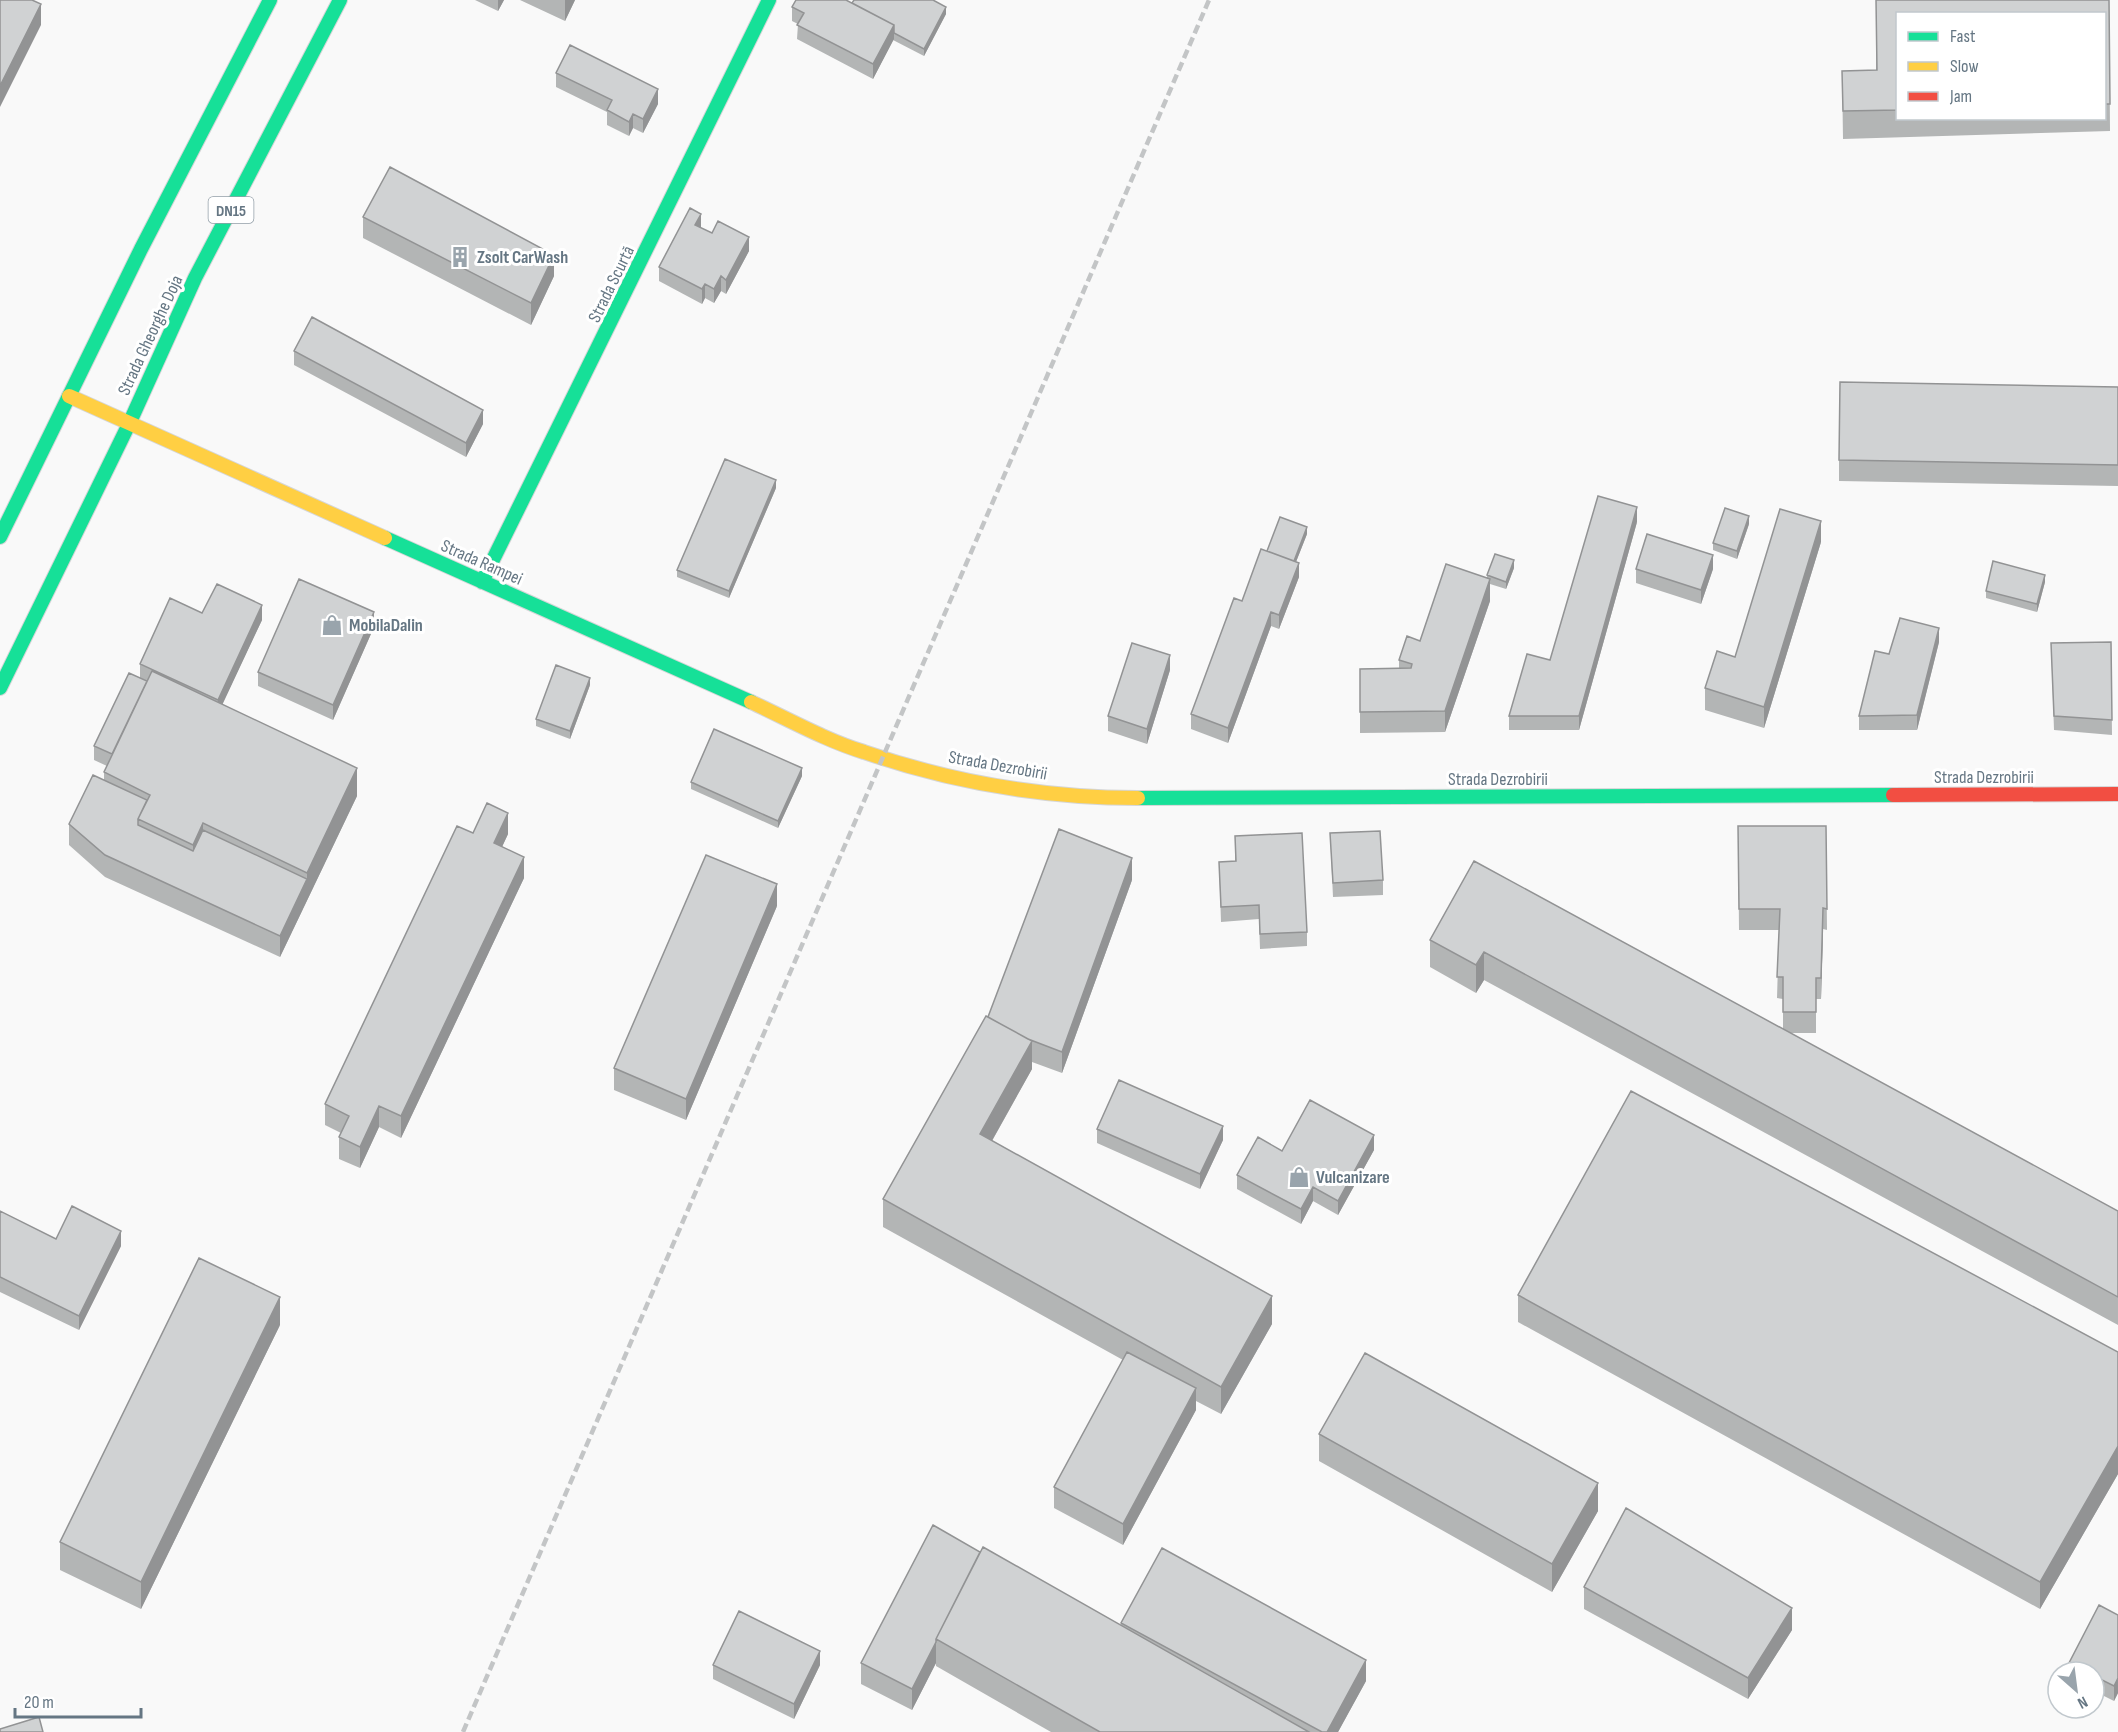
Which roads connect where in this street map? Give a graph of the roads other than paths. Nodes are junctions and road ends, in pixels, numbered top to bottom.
1 (270, 0) edge
2 (340, 0) edge
3 (768, 0) edge
4 (69, 396) junction
5 (129, 424) junction
6 (0, 537) edge
7 (482, 582) junction
8 (0, 688) edge
9 (882, 757) joint
10 (2118, 794) edge

1 - 4 main road
2 - 5 main road, Strada Gheorghe Doja / DN15
3 - 7 main road, Strada Scurtă
4 - 5 main road, Strada Rampei
4 - 6 main road
5 - 7 main road, Strada Rampei
5 - 8 main road, Strada Gheorghe Doja / DN15
7 - 9 main road, Strada Rampei
9 - 10 main road, Strada Dezrobirii

